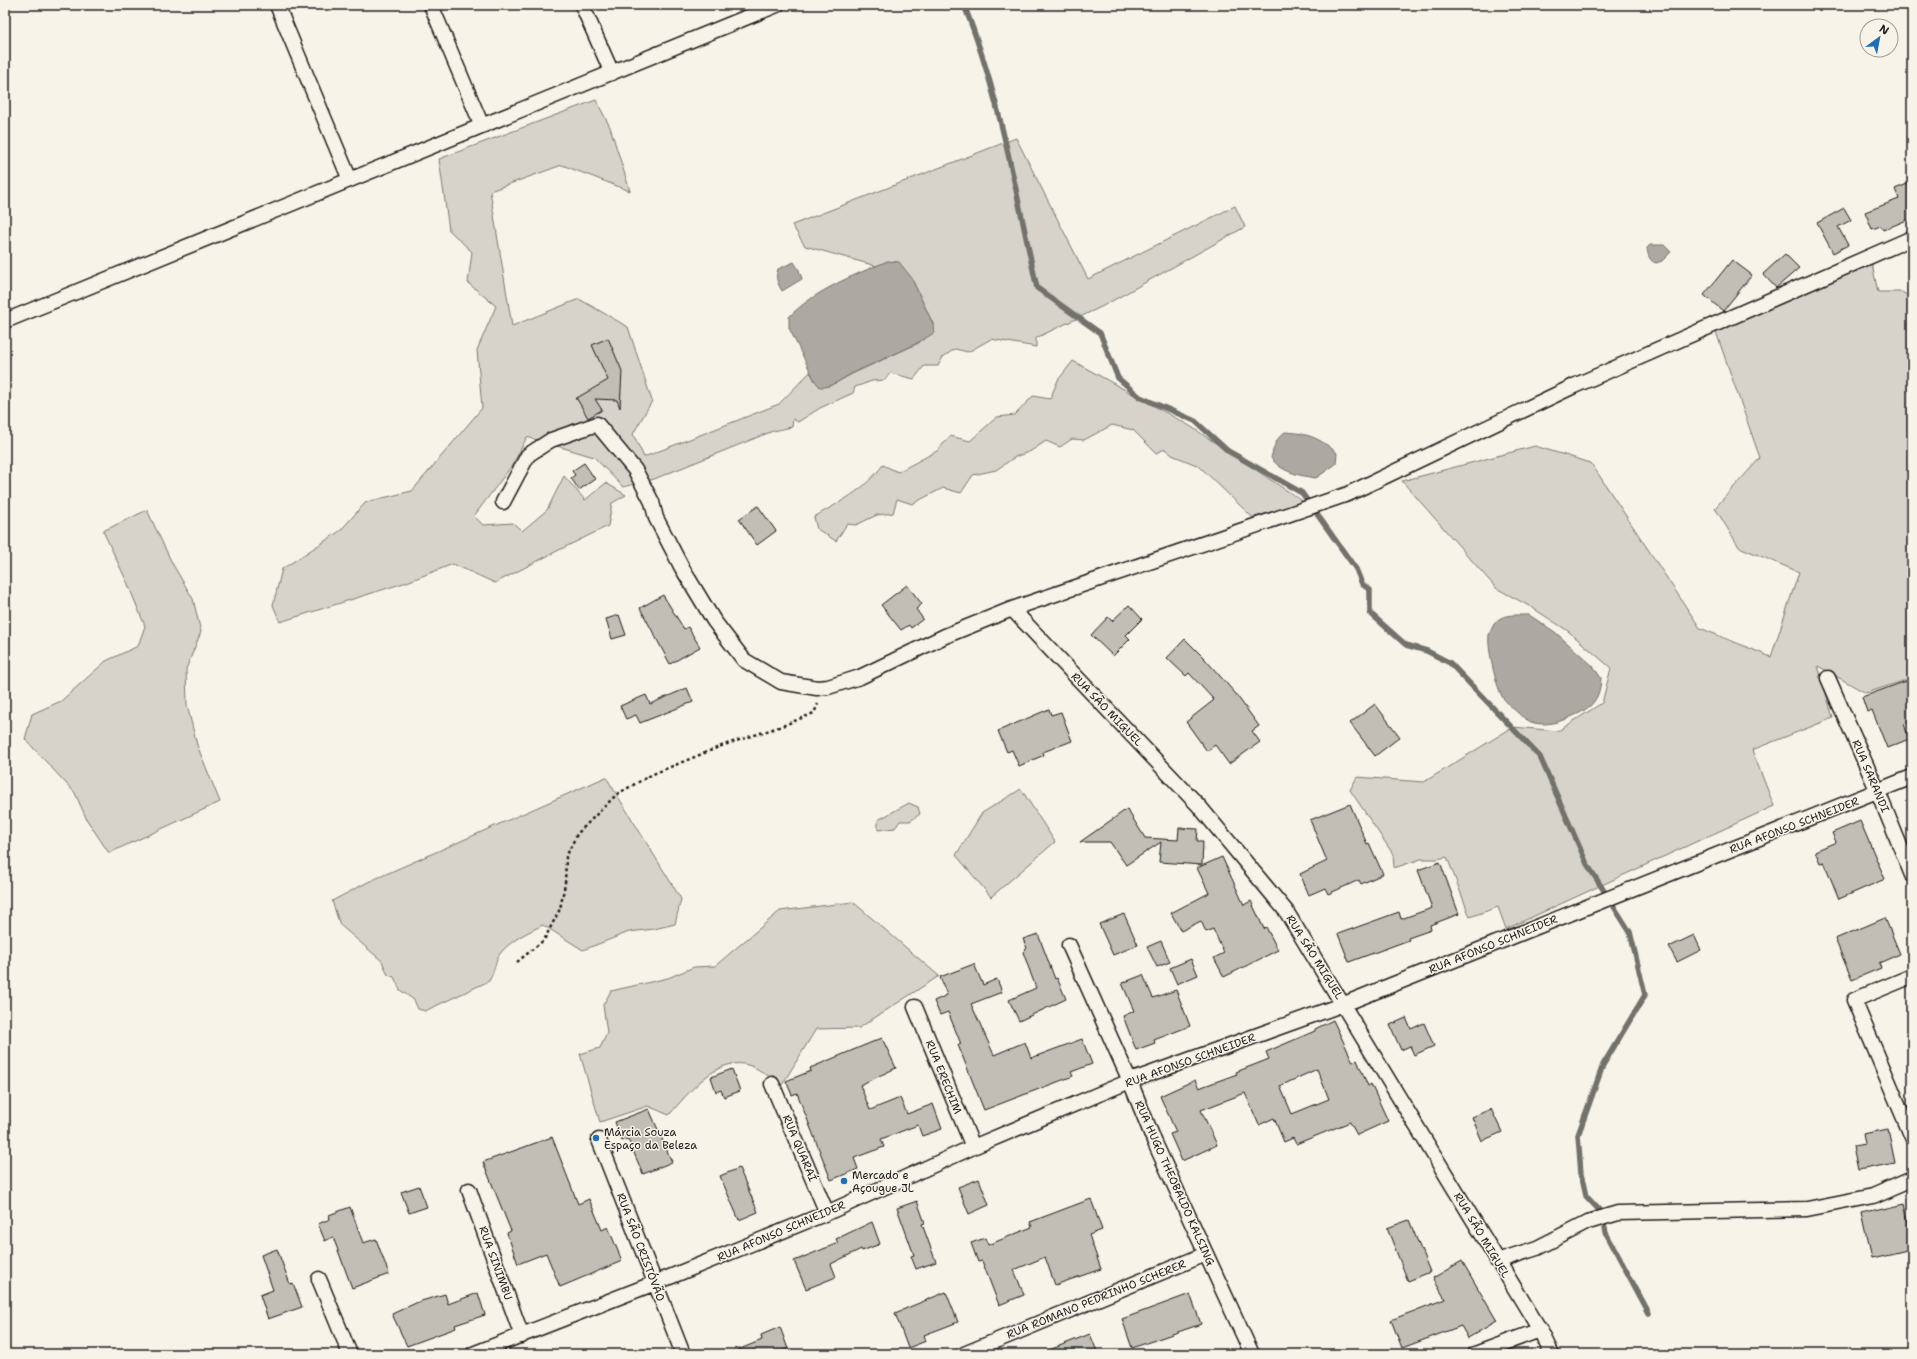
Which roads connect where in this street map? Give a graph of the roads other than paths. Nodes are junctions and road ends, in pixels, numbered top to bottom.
1 (277, 5) edge
2 (431, 5) edge
3 (582, 5) edge
4 (777, 5) edge
5 (612, 73) junction
6 (482, 126) junction
7 (350, 180) junction
8 (1912, 238) edge
9 (5, 321) edge
10 (503, 502) dead end
11 (1012, 609) junction
12 (1828, 678) dead end
13 (1912, 777) edge
14 (1878, 792) junction
15 (1912, 875) edge
16 (1069, 945) dead end
17 (1912, 976) edge
18 (1344, 1004) junction
19 (915, 1007) dead end
20 (1130, 1081) junction
21 (772, 1084) dead end
22 (1912, 1137) edge
23 (599, 1140) dead end
24 (973, 1147) junction
25 (1912, 1179) edge
26 (470, 1190) dead end
27 (827, 1212) junction
28 (1206, 1254) junction
29 (1497, 1261) junction
30 (319, 1279) dead end
31 (654, 1284) junction
32 (1540, 1330) junction
33 (522, 1336) junction
34 (350, 1354) edge
35 (473, 1354) edge
36 (683, 1354) edge
37 (964, 1354) edge
38 (1252, 1354) edge
39 (1475, 1354) edge
40 (1552, 1354) edge

1 - 7 street
2 - 6 street
3 - 5 street
4 - 5 street
5 - 6 street
6 - 7 street
7 - 9 street
8 - 11 street
10 - 11 street
11 - 18 street, RUA SÃO MIGUEL
12 - 14 street, RUA SARANDI
13 - 14 street, RUA AFONSO SCHNEIDER
14 - 15 street, RUA SARANDI
14 - 18 street, RUA AFONSO SCHNEIDER
16 - 20 street, RUA HUGO THEOBALDO KALSING
17 - 22 street
18 - 20 street, RUA AFONSO SCHNEIDER
18 - 29 street, RUA SÃO MIGUEL
19 - 24 street, RUA ERECHIM
20 - 24 street, RUA AFONSO SCHNEIDER
20 - 28 street, RUA HUGO THEOBALDO KALSING
21 - 27 street, RUA QUARAÍ
23 - 31 street, RUA SÃO CRISTÓVÃO
24 - 27 street, RUA AFONSO SCHNEIDER
25 - 29 street
26 - 33 street, RUA SINIMBU
27 - 31 street, RUA AFONSO SCHNEIDER
28 - 37 street, RUA ROMANO PEDRINHO SCHERER
28 - 38 street, RUA HUGO THEOBALDO KALSING
29 - 32 street, RUA SÃO MIGUEL
30 - 34 street
31 - 33 street, RUA AFONSO SCHNEIDER
31 - 36 street, RUA SÃO CRISTÓVÃO
32 - 39 street
32 - 40 street, RUA SÃO MIGUEL
33 - 35 street, RUA AFONSO SCHNEIDER

